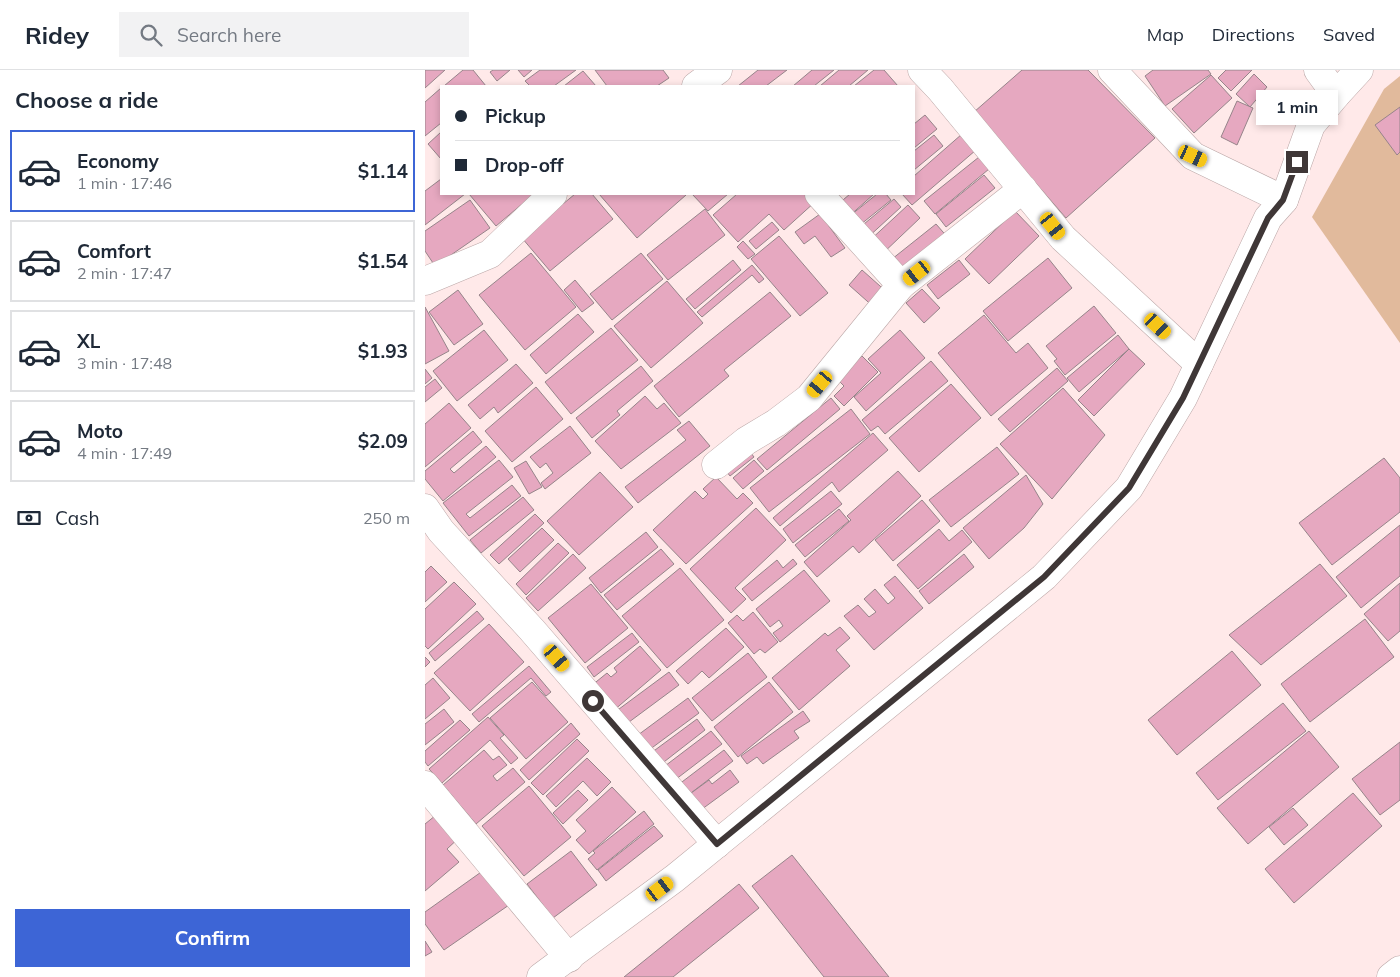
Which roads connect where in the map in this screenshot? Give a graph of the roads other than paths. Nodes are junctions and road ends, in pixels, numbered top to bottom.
1 (923, 70) edge
2 (1112, 70) edge
3 (1319, 70) edge
4 (1359, 70) edge
5 (1336, 95) junction
6 (1023, 189) junction
7 (552, 195) edge
8 (820, 195) edge
9 (1283, 200) junction
10 (425, 281) edge
11 (901, 285) junction
12 (1199, 364) junction
13 (715, 465) dead end
14 (425, 508) edge
15 (425, 784) edge
16 (717, 844) junction
17 (569, 958) junction
18 (1400, 970) edge
19 (541, 977) edge
20 (1391, 977) edge

1 - 6 street
2 - 9 street
3 - 5 street
4 - 5 street
5 - 9 street
6 - 11 street
6 - 12 street
7 - 10 street
8 - 11 street
9 - 12 street
11 - 13 street
12 - 16 street
14 - 16 street
15 - 17 street
16 - 17 street
17 - 19 street
18 - 20 street

